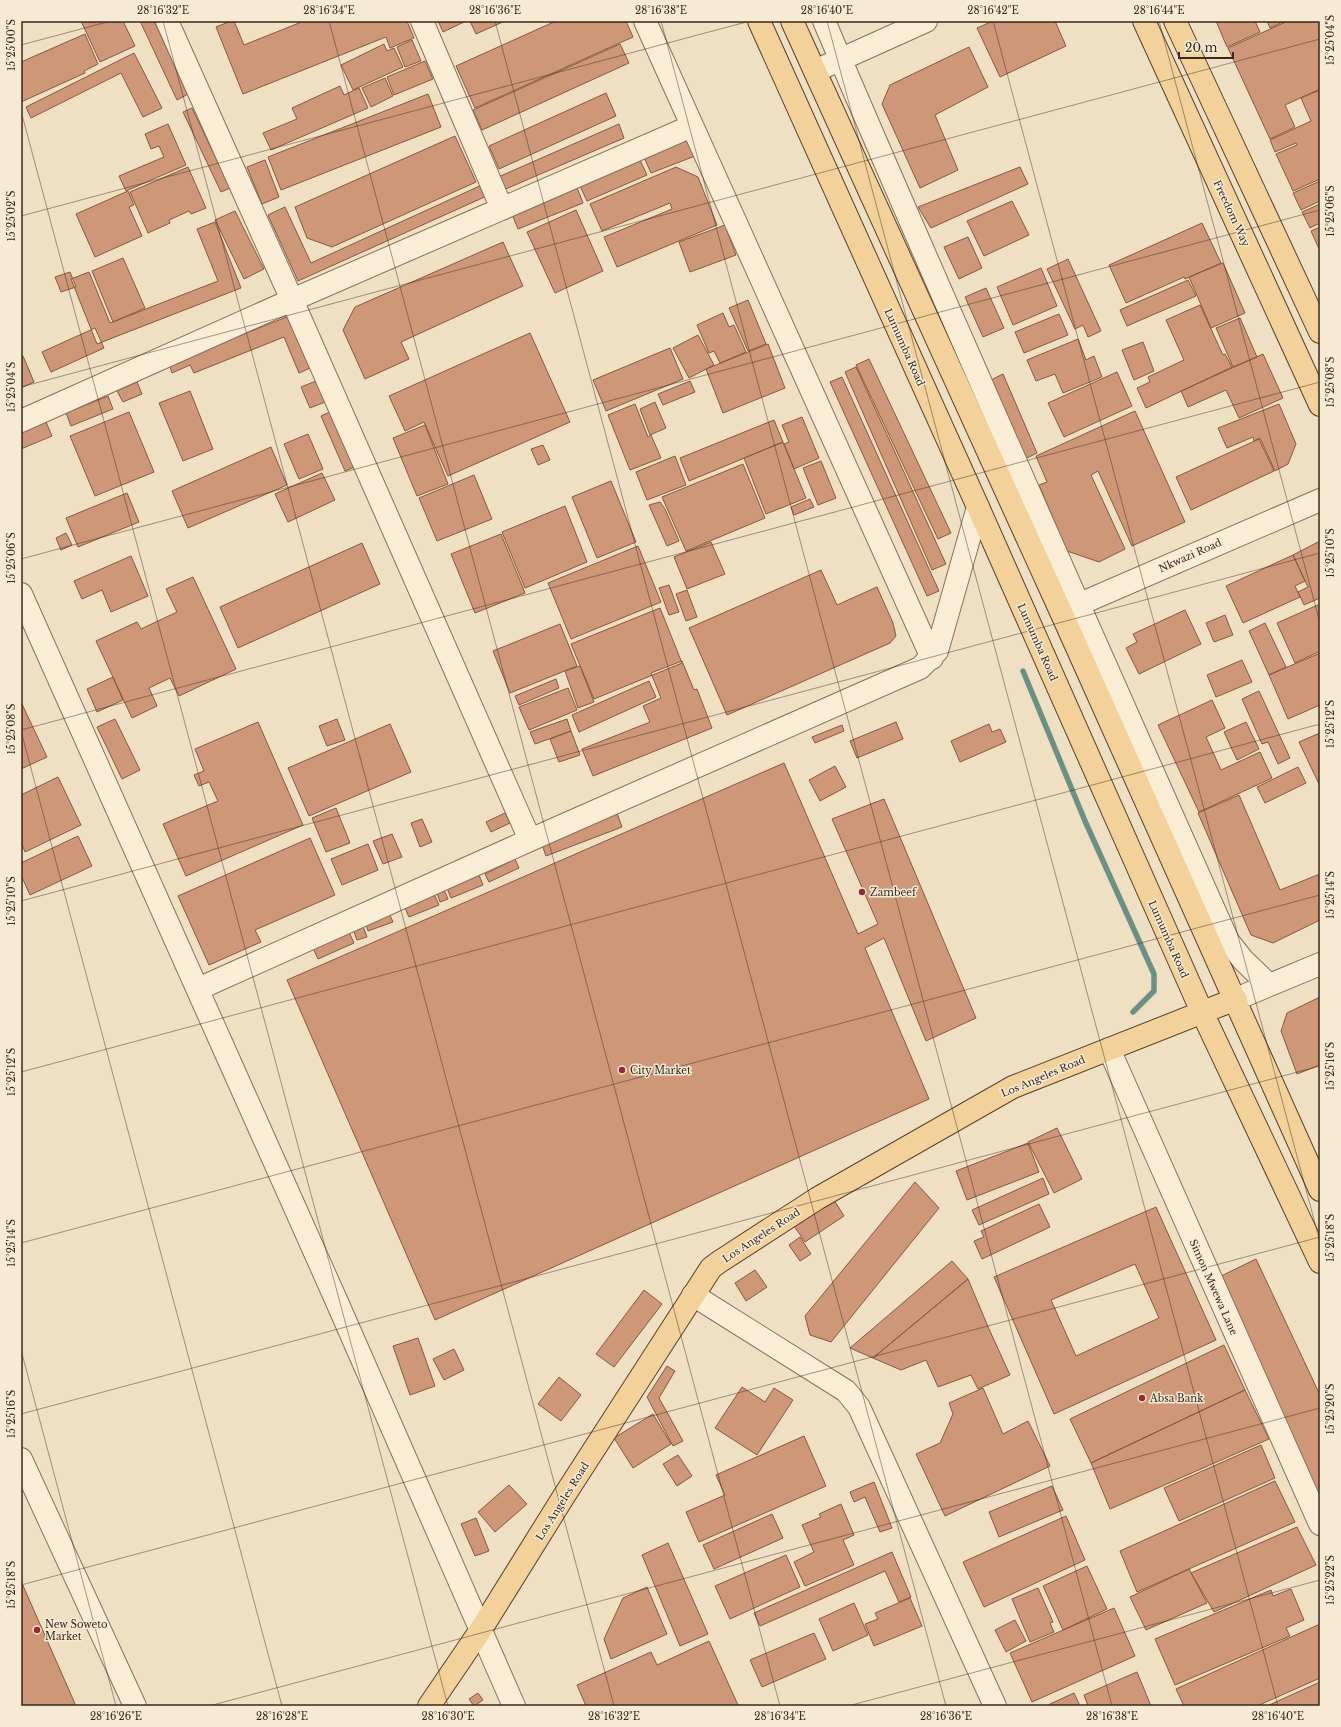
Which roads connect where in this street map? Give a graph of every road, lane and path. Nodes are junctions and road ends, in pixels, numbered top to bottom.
1 (168, 21) edge
2 (422, 21) edge
3 (645, 21) edge
4 (759, 21) edge
5 (792, 21) edge
6 (824, 21) edge
7 (926, 21) edge
8 (1144, 21) edge
9 (1175, 21) edge
10 (841, 60) junction
11 (815, 71) junction
12 (692, 126) junction
13 (502, 209) junction
14 (292, 300) junction
15 (1320, 332) edge
16 (1320, 404) edge
17 (21, 421) edge
18 (1320, 500) edge
19 (978, 507) junction
20 (21, 594) edge
21 (1070, 608) junction
22 (932, 658) junction
23 (530, 840) junction
24 (1320, 964) edge
25 (1269, 985) junction
26 (198, 989) junction
27 (1236, 999) junction
28 (1202, 1012) junction
29 (1109, 1049) junction
30 (1320, 1190) edge
31 (1320, 1262) edge
32 (693, 1295) junction
33 (21, 1458) edge
34 (1320, 1524) edge
35 (480, 1631) junction
36 (135, 1706) edge
37 (430, 1706) edge
38 (514, 1706) edge
39 (995, 1706) edge

1 - 14 street
2 - 13 street
3 - 12 street
4 - 19 main road, Lumumba Road
5 - 11 main road
6 - 10 street
7 - 10 street
8 - 16 main road, Freedom Way
9 - 15 main road
10 - 11 street
10 - 21 street
11 - 21 main road
12 - 13 street
12 - 22 street
13 - 14 street
14 - 17 street
14 - 23 street
18 - 21 street, Nkwazi Road
19 - 22 street
19 - 28 main road, Lumumba Road
20 - 26 street
21 - 25 street
21 - 27 main road
22 - 23 street
23 - 26 street
24 - 25 street
25 - 27 street
26 - 35 street
27 - 28 main road, Los Angeles Road
27 - 30 main road
28 - 29 main road, Los Angeles Road
28 - 31 main road, Lumumba Road
29 - 32 main road, Los Angeles Road
29 - 34 street, Simon Mwewa Lane
32 - 35 main road, Los Angeles Road
32 - 39 street
33 - 36 street
35 - 37 main road, Los Angeles Road
35 - 38 street

